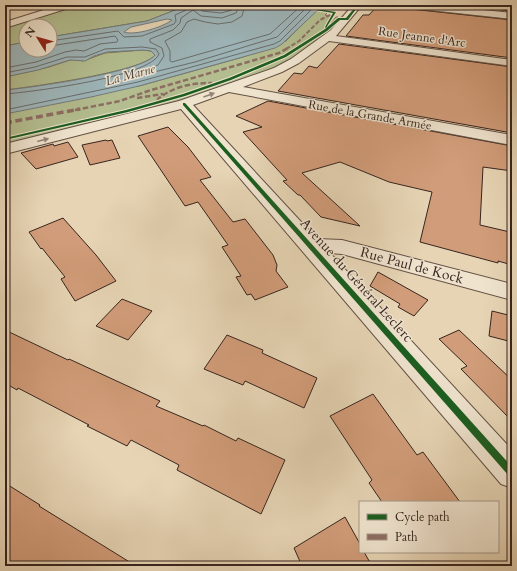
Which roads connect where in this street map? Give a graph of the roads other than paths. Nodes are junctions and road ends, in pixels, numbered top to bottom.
1 (69, 5) edge
2 (411, 5) edge
3 (356, 7) edge
4 (13, 13) dead end
5 (39, 15) junction
6 (512, 16) edge
7 (5, 24) edge
8 (328, 38) junction
9 (512, 63) edge
10 (228, 88) junction
11 (184, 104) junction
12 (512, 140) edge
13 (5, 149) edge
14 (311, 246) junction
15 (512, 292) edge
16 (512, 473) edge

1 - 5 street
2 - 6 street
3 - 8 street
4 - 5 street
5 - 7 street
8 - 9 street, Rue Jeanne d'Arc
8 - 10 street
11 -> 10 street
10 - 12 street, Rue de la Grande Armée
13 -> 11 street
11 - 14 street, Avenue du Général Leclerc
14 - 15 street, Rue Paul de Kock
14 - 16 street, Avenue du Général Leclerc

